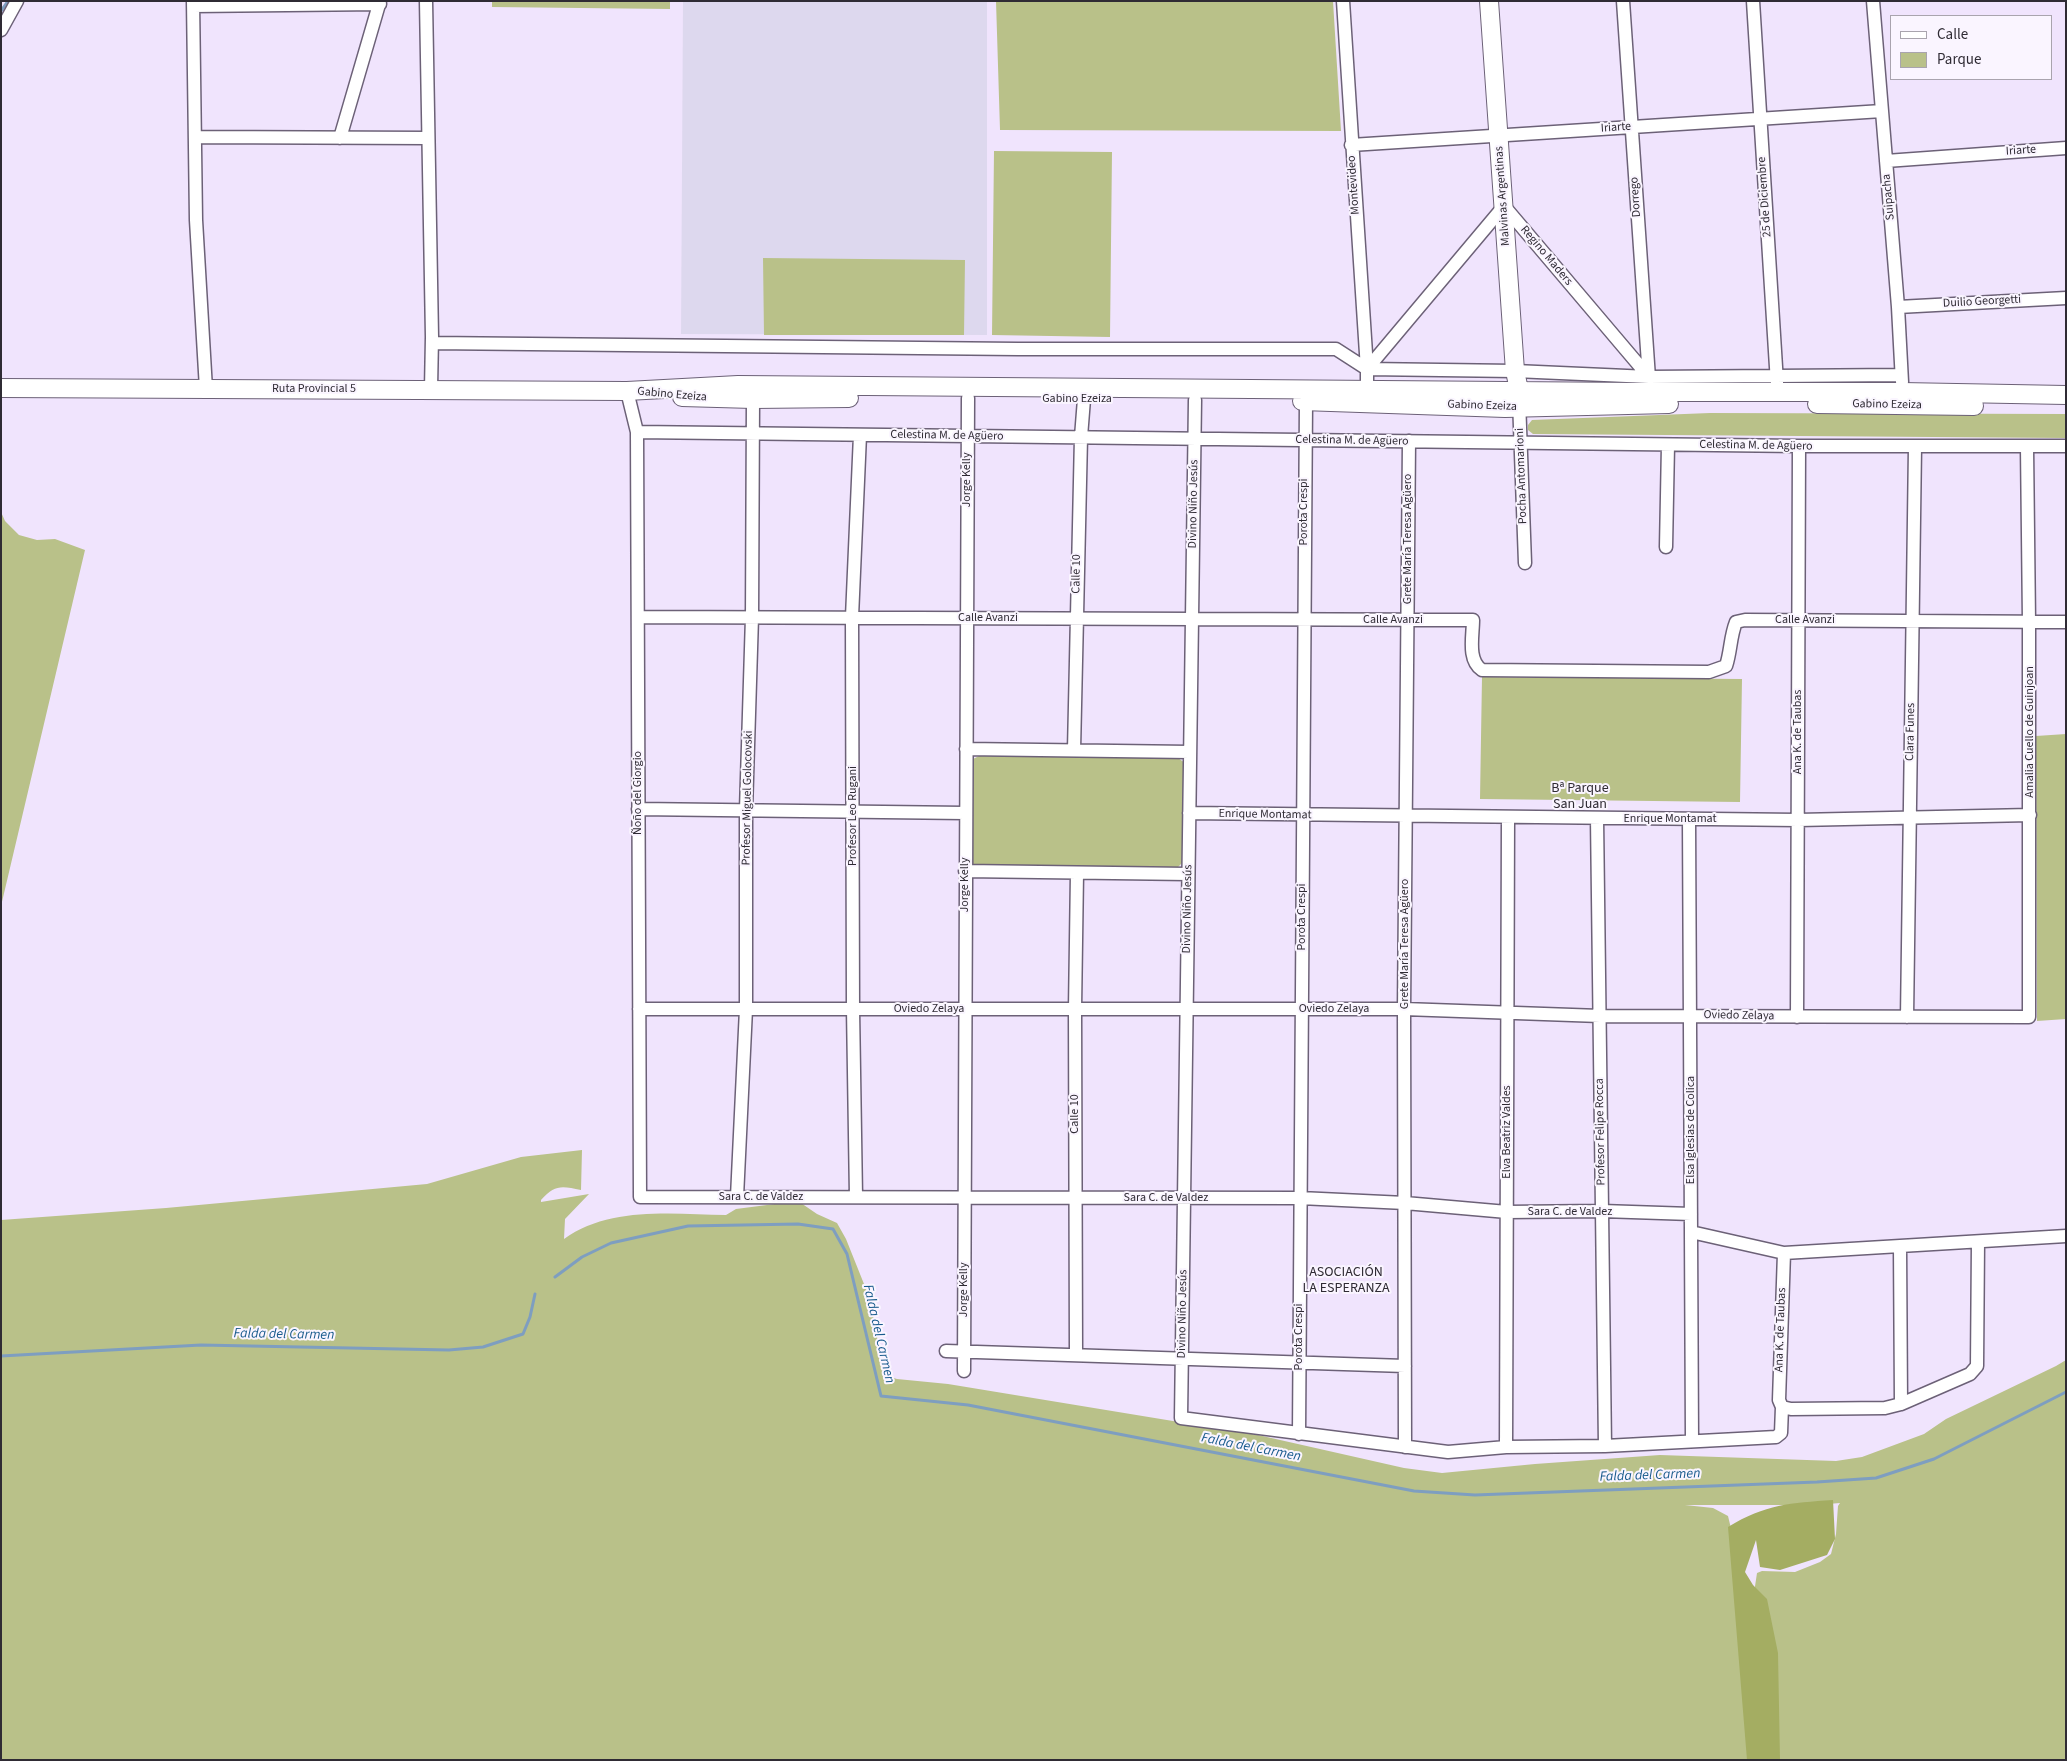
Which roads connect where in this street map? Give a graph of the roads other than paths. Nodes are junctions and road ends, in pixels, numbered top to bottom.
1 (17, 1) edge
2 (426, 1) edge
3 (1343, 1) edge
4 (1488, 1) edge
5 (1623, 1) edge
6 (1753, 1) edge
7 (1873, 1) edge
8 (193, 3) edge
9 (380, 3) edge
10 (1, 30) edge
11 (1882, 111) junction
12 (1760, 119) junction
13 (1631, 127) junction
14 (1498, 136) junction
15 (195, 137) junction
16 (340, 138) junction
17 (428, 138) junction
18 (1351, 145) junction
19 (2066, 148) edge
20 (1886, 161) junction
21 (1504, 206) junction
22 (2066, 298) edge
23 (1898, 306) junction
24 (432, 342) junction
25 (1367, 369) junction
26 (1515, 370) junction
27 (1650, 384) junction
28 (1777, 384) junction
29 (1902, 384) junction
30 (1, 388) edge
31 (203, 389) junction
32 (431, 389) junction
33 (1367, 389) junction
34 (627, 391) junction
35 (2066, 395) edge
36 (968, 398) junction
37 (1084, 399) junction
38 (1519, 399) junction
39 (753, 400) junction
40 (1195, 400) junction
41 (1306, 401) junction
42 (2066, 405) edge
43 (637, 432) junction
44 (752, 433) junction
45 (860, 435) junction
46 (968, 436) junction
47 (1081, 437) junction
48 (1195, 439) junction
49 (1305, 440) junction
50 (1409, 441) junction
51 (1521, 443) junction
52 (1668, 444) junction
53 (1799, 446) junction
54 (1915, 446) junction
55 (2066, 446) edge
56 (2027, 447) junction
57 (1666, 547) dead end
58 (1525, 563) dead end
59 (638, 616) junction
60 (752, 617) junction
61 (852, 617) junction
62 (967, 618) junction
63 (1076, 618) junction
64 (1192, 619) junction
65 (1304, 619) junction
66 (1798, 619) junction
67 (1407, 620) junction
68 (1912, 621) junction
69 (2030, 622) junction
70 (2066, 622) edge
71 (966, 749) junction
72 (1074, 750) junction
73 (1190, 752) junction
74 (638, 809) junction
75 (746, 810) junction
76 (853, 812) junction
77 (966, 813) junction
78 (1189, 813) junction
79 (1303, 815) junction
80 (2030, 815) junction
81 (1406, 817) junction
82 (1508, 817) junction
83 (1597, 818) junction
84 (1910, 818) junction
85 (1689, 819) junction
86 (1798, 820) junction
87 (965, 871) junction
88 (1077, 873) junction
89 (1188, 874) junction
90 (639, 1008) junction
91 (746, 1009) junction
92 (853, 1009) junction
93 (965, 1009) junction
94 (1075, 1009) junction
95 (1187, 1009) junction
96 (1301, 1009) junction
97 (1404, 1010) junction
98 (1507, 1013) junction
99 (1600, 1016) junction
100 (1690, 1016) junction
101 (1797, 1017) junction
102 (1908, 1017) junction
103 (2029, 1017) joint
104 (640, 1197) joint
105 (737, 1197) junction
106 (856, 1197) junction
107 (964, 1197) junction
108 (1075, 1197) junction
109 (1184, 1198) junction
110 (1300, 1198) junction
111 (1405, 1203) junction
112 (1602, 1211) junction
113 (1506, 1212) junction
114 (1691, 1214) junction
115 (1691, 1232) junction
116 (2066, 1236) edge
117 (1978, 1242) junction
118 (1900, 1246) junction
119 (1784, 1253) junction
120 (946, 1351) dead end
121 (964, 1352) junction
122 (1076, 1356) junction
123 (1182, 1360) junction
124 (1299, 1362) junction
125 (1405, 1366) junction
126 (964, 1371) dead end
127 (1901, 1404) junction
128 (1782, 1407) junction
129 (1181, 1418) joint
130 (1299, 1434) junction
131 (1692, 1441) junction
132 (1605, 1446) junction
133 (1406, 1447) junction
134 (1506, 1447) junction

1 - 10 street
2 - 17 street
3 - 18 street, Montevideo
4 - 14 main road, Malvinas Argentinas
5 - 13 street, Dorrego
6 - 12 street, 25 de Diciembre
7 - 11 street, Suipacha
8 - 9 street
8 - 15 street
9 - 16 street
11 - 12 street, Iriarte
11 - 20 street, Suipacha
12 - 13 street, Iriarte
12 - 28 street, 25 de Diciembre
13 - 14 street, Iriarte
13 - 27 street, Dorrego
14 - 18 street, Iriarte
14 - 21 main road, Malvinas Argentinas
15 - 16 street
15 - 31 street
16 - 17 street
17 - 24 street
18 - 25 street, Montevideo
19 - 20 street, Iriarte
20 - 23 street, Suipacha
21 - 25 street
21 - 26 main road, Malvinas Argentinas
21 - 27 street, Regino Maders
22 - 23 street, Duilio Georgetti
23 - 29 street, Suipacha
24 - 25 street
24 - 32 street
25 - 26 street
25 - 33 street, Montevideo
26 - 27 street
26 - 38 main road, Malvinas Argentinas
27 - 28 main road, Gabino Ezeiza
27 - 38 main road, Gabino Ezeiza
28 - 29 main road, Gabino Ezeiza
29 - 35 main road, Gabino Ezeiza
30 - 31 main road, Ruta Provincial 5
31 - 32 main road, Ruta Provincial 5
32 - 34 main road, Ruta Provincial 5
33 - 34 main road, Gabino Ezeiza
33 - 38 main road, Gabino Ezeiza
34 - 39 main road, Gabino Ezeiza
34 - 43 street, Ñoño del Giorgio
36 - 37 main road, Gabino Ezeiza
36 - 39 main road, Gabino Ezeiza
36 - 46 street, Jorge Kelly
37 - 40 main road, Gabino Ezeiza
37 - 47 street, Calle 10
38 - 41 main road, Gabino Ezeiza
38 - 42 main road, Gabino Ezeiza
38 - 51 street, Pocha Antomarioni
39 - 44 street, Profesor Miguel Golocovski
40 - 41 main road, Gabino Ezeiza
40 - 48 street, Divino Niño Jesús
41 - 49 street, Porota Crespi
43 - 44 street, Celestina M. de Agüero
43 - 59 street, Ñoño del Giorgio
44 - 45 street, Celestina M. de Agüero
44 - 60 street, Profesor Miguel Golocovski
45 - 46 street, Celestina M. de Agüero
45 - 61 street, Profesor Leo Rugani
46 - 47 street, Celestina M. de Agüero
46 - 62 street, Jorge Kelly
47 - 48 street, Celestina M. de Agüero
47 - 63 street, Calle 10
48 - 49 street, Celestina M. de Agüero
48 - 64 street, Divino Niño Jesús
49 - 50 street, Celestina M. de Agüero
49 - 65 street, Porota Crespi
50 - 51 street, Celestina M. de Agüero
50 - 67 street, Grete María Teresa Agüero
51 - 52 street, Celestina M. de Agüero
51 - 58 street, Pocha Antomarioni
52 - 53 street, Celestina M. de Agüero
52 - 57 street
53 - 54 street, Celestina M. de Agüero
53 - 66 street, Ana K. de Taubas
54 - 56 street, Celestina M. de Agüero
54 - 68 street, Clara Funes
55 - 56 street, Celestina M. de Agüero
56 - 69 street, Amalia Cuello de Guinjoan
59 - 60 street, Calle Avanzi
59 - 74 street, Ñoño del Giorgio
60 - 61 street, Calle Avanzi
60 - 75 street, Profesor Miguel Golocovski
61 - 62 street, Calle Avanzi
61 - 76 street, Profesor Leo Rugani
62 - 63 street, Calle Avanzi
62 - 71 street, Jorge Kelly
63 - 64 street, Calle Avanzi
63 - 72 street, Calle 10
64 - 65 street, Calle Avanzi
64 - 73 street, Divino Niño Jesús
65 - 67 street, Calle Avanzi
65 - 79 street, Porota Crespi
66 - 67 street, Calle Avanzi
66 - 68 street, Calle Avanzi
66 - 86 street, Ana K. de Taubas
67 - 81 street, Grete María Teresa Agüero
68 - 69 street, Calle Avanzi
68 - 84 street, Clara Funes
69 - 70 street, Calle Avanzi
69 - 80 street, Amalia Cuello de Guinjoan
71 - 72 street
71 - 77 street, Jorge Kelly
72 - 73 street
73 - 78 street, Divino Niño Jesús
74 - 75 street
74 - 90 street, Ñoño del Giorgio
75 - 76 street
75 - 91 street, Profesor Miguel Golocovski
76 - 77 street
76 - 92 street, Profesor Leo Rugani
77 - 87 street, Jorge Kelly
78 - 79 street, Enrique Montamat
78 - 89 street, Divino Niño Jesús
79 - 81 street, Enrique Montamat
79 - 96 street, Porota Crespi
80 - 84 street, Enrique Montamat
80 - 103 street, Amalia Cuello de Guinjoan
81 - 82 street, Enrique Montamat
81 - 97 street, Grete María Teresa Agüero
82 - 83 street, Enrique Montamat
82 - 98 street, Elva Beatriz Valdes
83 - 85 street, Enrique Montamat
83 - 99 street, Profesor Felipe Rocca
84 - 86 street, Enrique Montamat
84 - 102 street, Clara Funes
85 - 86 street, Enrique Montamat
85 - 100 street, Elsa Iglesias de Colica
86 - 101 street, Ana K. de Taubas
87 - 88 street
87 - 93 street, Jorge Kelly
88 - 89 street
88 - 94 street, Calle 10
89 - 95 street, Divino Niño Jesús
90 - 91 street, Oviedo Zelaya
90 - 104 street, Ñoño del Giorgio
91 - 92 street, Oviedo Zelaya
91 - 105 street, Profesor Miguel Golocovski
92 - 93 street, Oviedo Zelaya
92 - 106 street, Profesor Leo Rugani
93 - 94 street, Oviedo Zelaya
93 - 107 street, Jorge Kelly
94 - 95 street, Oviedo Zelaya
94 - 108 street, Calle 10
95 - 96 street, Oviedo Zelaya
95 - 109 street, Divino Niño Jesús
96 - 97 street, Oviedo Zelaya
96 - 110 street, Porota Crespi
97 - 98 street, Oviedo Zelaya
97 - 111 street, Grete María Teresa Agüero
98 - 99 street, Oviedo Zelaya
98 - 113 street, Elva Beatriz Valdes
99 - 100 street, Oviedo Zelaya
99 - 112 street, Profesor Felipe Rocca
100 - 101 street, Oviedo Zelaya
100 - 114 street, Elsa Iglesias de Colica
101 - 102 street, Oviedo Zelaya
102 - 103 street, Oviedo Zelaya
104 - 105 street, Sara C. de Valdez
105 - 106 street, Sara C. de Valdez
106 - 107 street, Sara C. de Valdez
107 - 108 street, Sara C. de Valdez
107 - 121 street, Jorge Kelly
108 - 109 street, Sara C. de Valdez
108 - 122 street, Calle 10
109 - 110 street, Sara C. de Valdez
109 - 123 street, Divino Niño Jesús
110 - 111 street, Sara C. de Valdez
110 - 124 street, Porota Crespi
111 - 113 street, Sara C. de Valdez
111 - 125 street, Grete María Teresa Agüero
112 - 113 street, Sara C. de Valdez
112 - 114 street, Sara C. de Valdez
112 - 132 street, Profesor Felipe Rocca
113 - 134 street, Elva Beatriz Valdes
114 - 115 street, Elsa Iglesias de Colica
115 - 119 street
115 - 131 street, Elsa Iglesias de Colica
116 - 117 street
117 - 118 street
117 - 127 street
118 - 119 street
118 - 127 street
119 - 128 street, Ana K. de Taubas
120 - 121 street
121 - 122 street
121 - 126 street, Jorge Kelly
122 - 123 street
123 - 124 street
123 - 129 street, Divino Niño Jesús
124 - 125 street
124 - 130 street, Porota Crespi
125 - 133 street, Grete María Teresa Agüero
127 - 128 street
128 - 131 street, Ana K. de Taubas
129 - 130 street, Ana K. de Taubas
130 - 133 street, Ana K. de Taubas
131 - 132 street, Ana K. de Taubas
132 - 134 street, Ana K. de Taubas
133 - 134 street, Ana K. de Taubas

